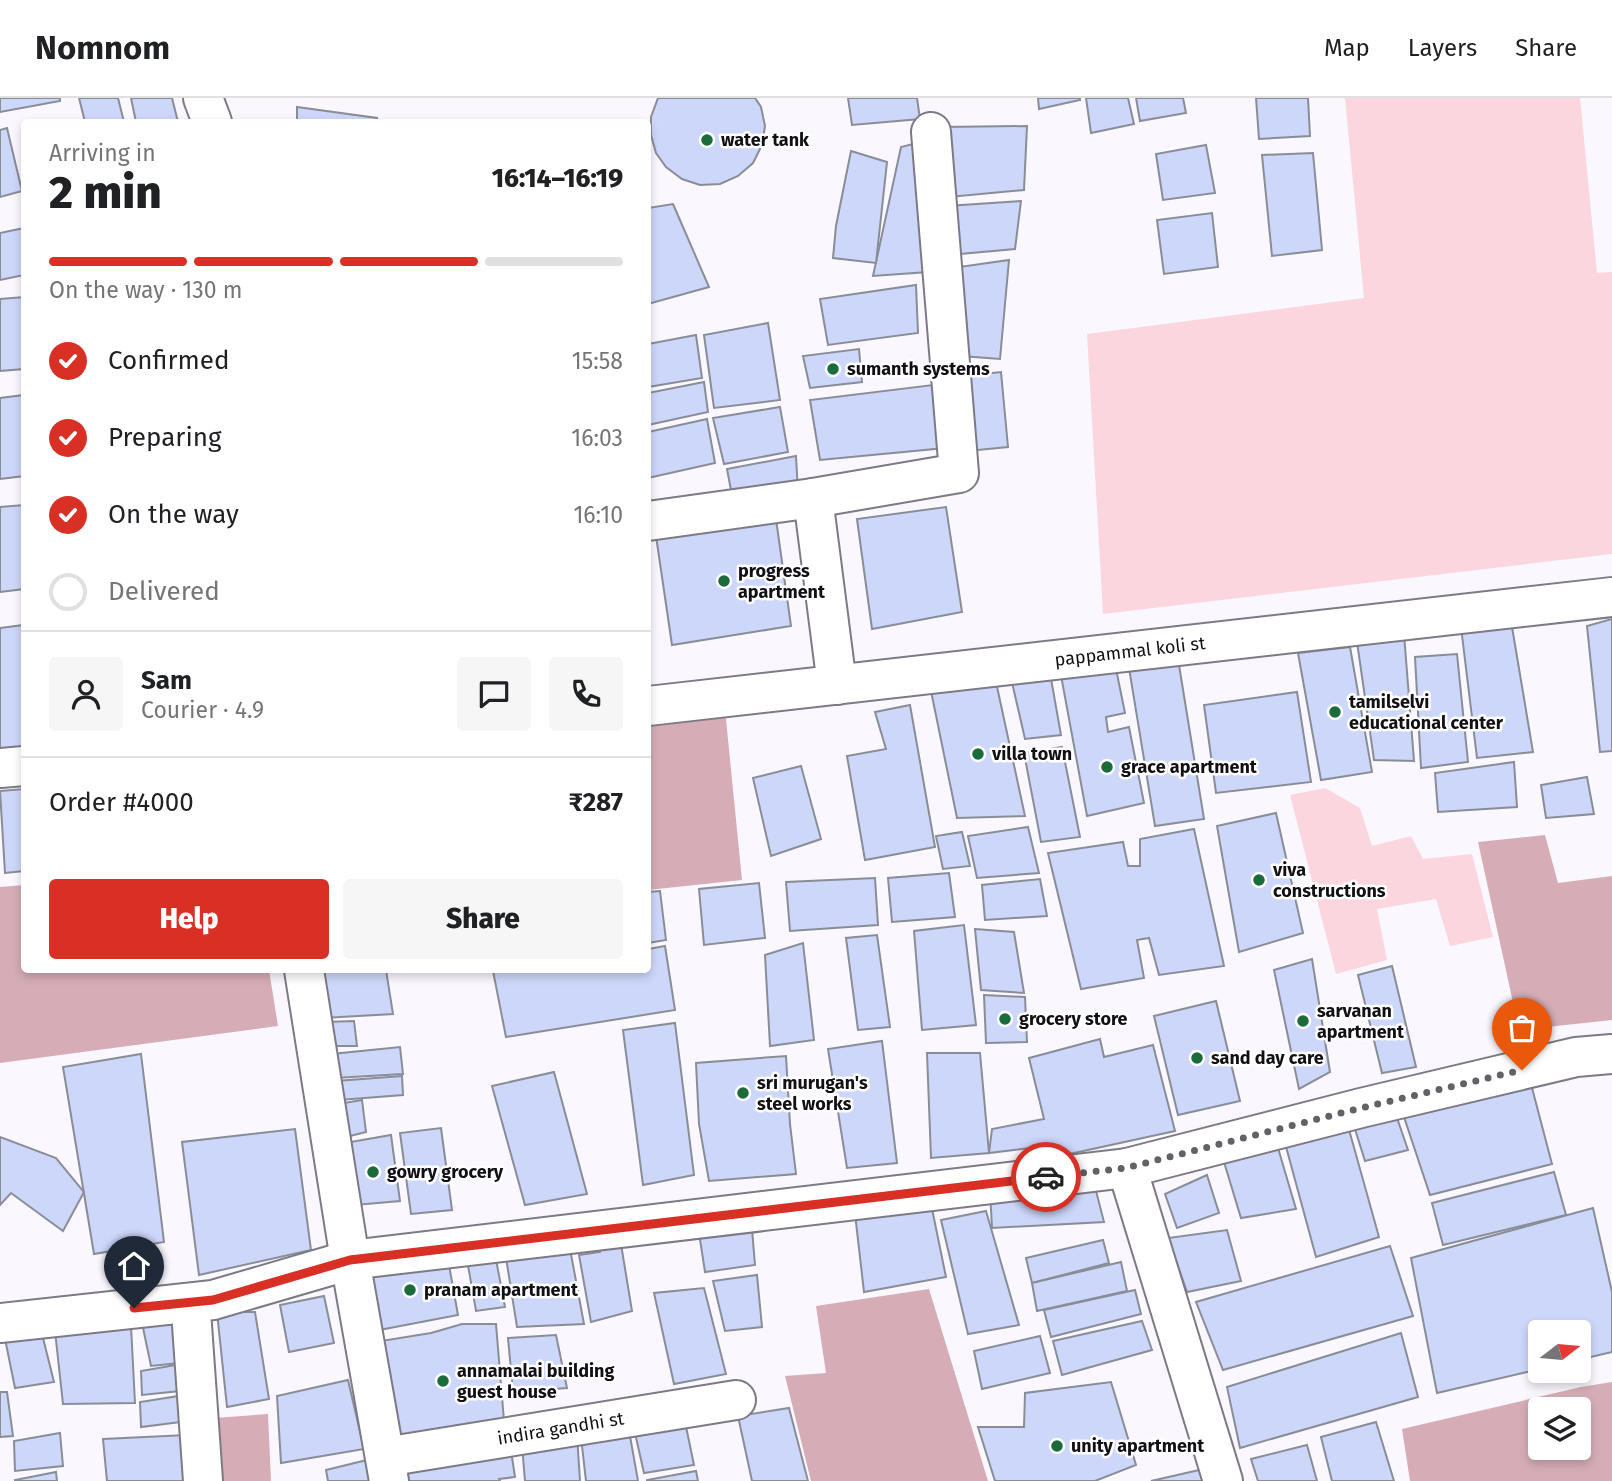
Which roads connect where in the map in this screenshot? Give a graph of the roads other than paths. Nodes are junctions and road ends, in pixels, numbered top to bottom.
1 (203, 98) edge
2 (211, 119) edge
3 (931, 132) dead end
4 (813, 498) junction
5 (651, 521) edge
6 (1612, 597) edge
7 (837, 685) junction
8 (651, 706) edge
9 (21, 766) edge
10 (0, 768) edge
11 (304, 973) edge
12 (1612, 1054) edge
13 (1126, 1168) junction
14 (350, 1260) junction
15 (188, 1303) junction
16 (0, 1323) edge
17 (736, 1400) dead end
18 (387, 1469) edge
19 (203, 1481) edge
20 (1223, 1481) edge

1 - 2 street
3 - 4 street
4 - 5 street
4 - 7 street
6 - 7 street, pappammal koli st
7 - 8 street, pappammal koli st
9 - 10 street
11 - 14 street
12 - 13 street
13 - 14 street
13 - 20 street
14 - 15 street
14 - 18 street
15 - 16 street
15 - 19 street
17 - 18 street, indira gandhi st

